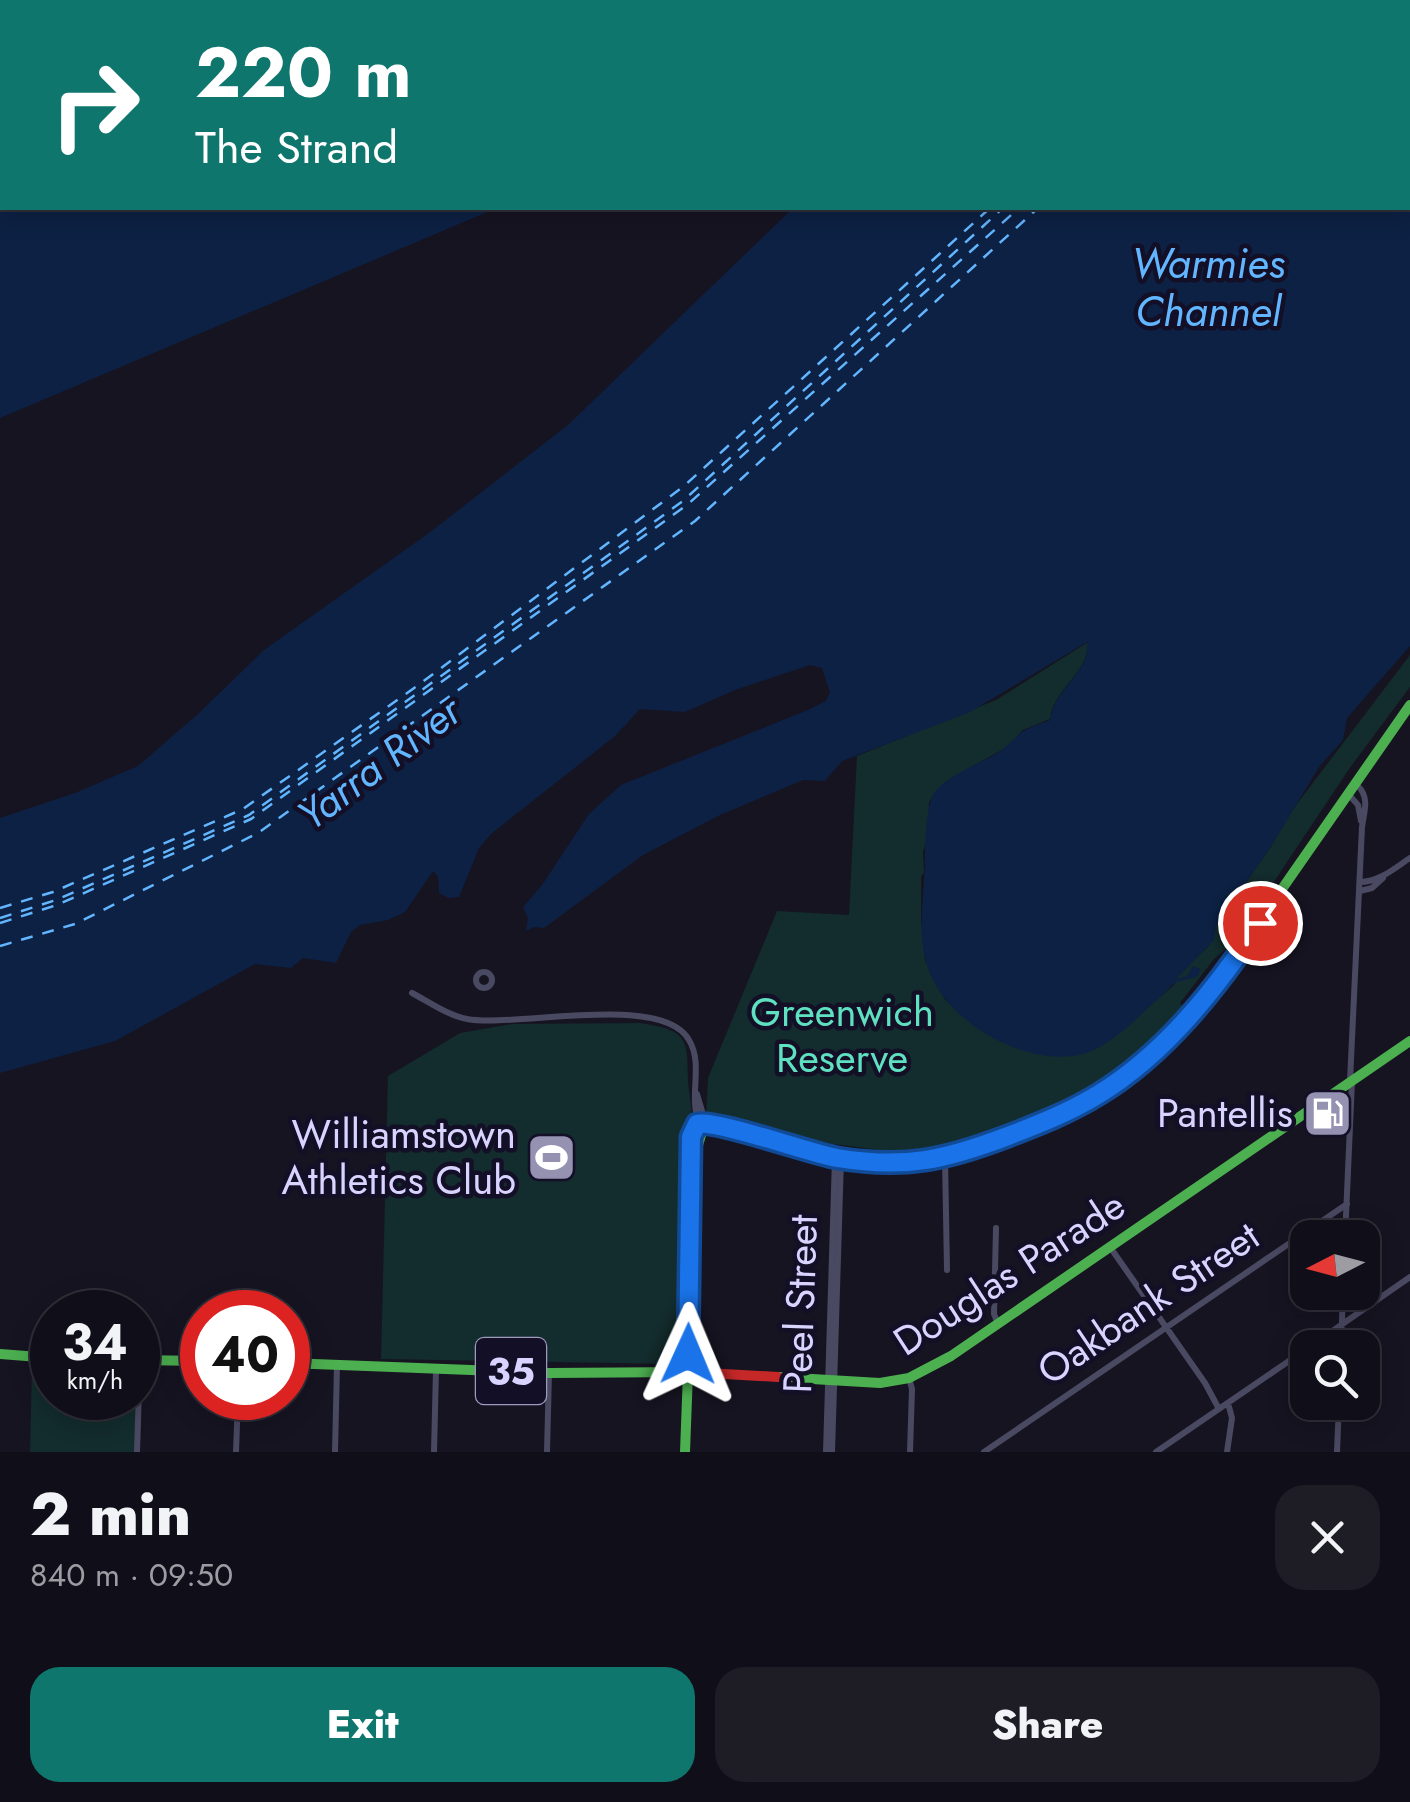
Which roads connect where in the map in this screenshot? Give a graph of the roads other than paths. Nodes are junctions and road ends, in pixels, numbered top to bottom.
1 (1410, 706) edge
2 (1353, 789) junction
3 (1362, 827) junction
4 (1410, 858) edge
5 (1360, 886) junction
6 (412, 993) dead end
7 (1410, 1041) edge
8 (1353, 1053) junction
9 (1364, 1073) junction
10 (1347, 1084) junction
11 (1351, 1104) junction
12 (702, 1125) junction
13 (838, 1158) junction
14 (946, 1158) junction
15 (1346, 1204) junction
16 (1346, 1220) edge
17 (996, 1228) dead end
18 (1110, 1247) junction
19 (947, 1270) dead end
20 (1410, 1278) edge
21 (1342, 1310) edge
22 (998, 1324) junction
23 (1342, 1324) junction
24 (1166, 1328) junction
25 (1334, 1330) edge
26 (1342, 1330) edge
27 (0, 1354) edge
28 (30, 1356) edge
29 (1290, 1360) edge
30 (310, 1364) edge
31 (337, 1365) junction
32 (436, 1369) junction
33 (549, 1372) junction
34 (688, 1372) junction
35 (909, 1378) junction
36 (831, 1381) junction
37 (1223, 1406) junction
38 (138, 1420) edge
39 (237, 1420) edge
40 (1338, 1420) edge
41 (137, 1452) edge
42 (236, 1452) edge
43 (335, 1452) edge
44 (434, 1452) edge
45 (547, 1452) edge
46 (685, 1452) edge
47 (829, 1452) edge
48 (910, 1452) edge
49 (984, 1452) edge
50 (1156, 1452) edge
51 (1228, 1452) edge
52 (1337, 1452) edge

1 - 2 street
2 - 3 street
2 - 3 street
2 - 14 street
3 - 5 street
4 - 5 street
5 - 8 street
6 - 12 street
7 - 9 street, Douglas Parade / 35
8 - 9 street
8 - 10 street
9 - 10 street, Douglas Parade / 35
10 - 11 street
10 - 11 street
10 - 18 street, Douglas Parade / 35
11 - 15 street
12 - 13 street
12 - 34 street
13 - 14 street
13 - 36 street, Peel Street
14 - 19 street
15 - 16 street
15 - 24 street, Oakbank Street
17 - 22 street
18 - 22 street, Douglas Parade / 35
18 - 24 street
20 - 23 street
21 - 23 street
22 - 35 street, Douglas Parade / 35
23 - 25 street
23 - 26 street
24 - 37 street
24 - 49 street, Oakbank Street
27 - 28 street
29 - 37 street
30 - 31 street, Douglas Parade / 35
31 - 32 street, Douglas Parade / 35
31 - 43 street
32 - 33 street, Douglas Parade / 35
32 - 44 street
33 - 34 street, Douglas Parade / 35
33 - 45 street
34 - 36 street, Douglas Parade / 35
34 - 46 street
35 - 36 street, Douglas Parade / 35
35 - 48 street
36 - 47 street, Peel Street
37 - 50 street
37 - 51 street
38 - 41 street
39 - 42 street
40 - 52 street

